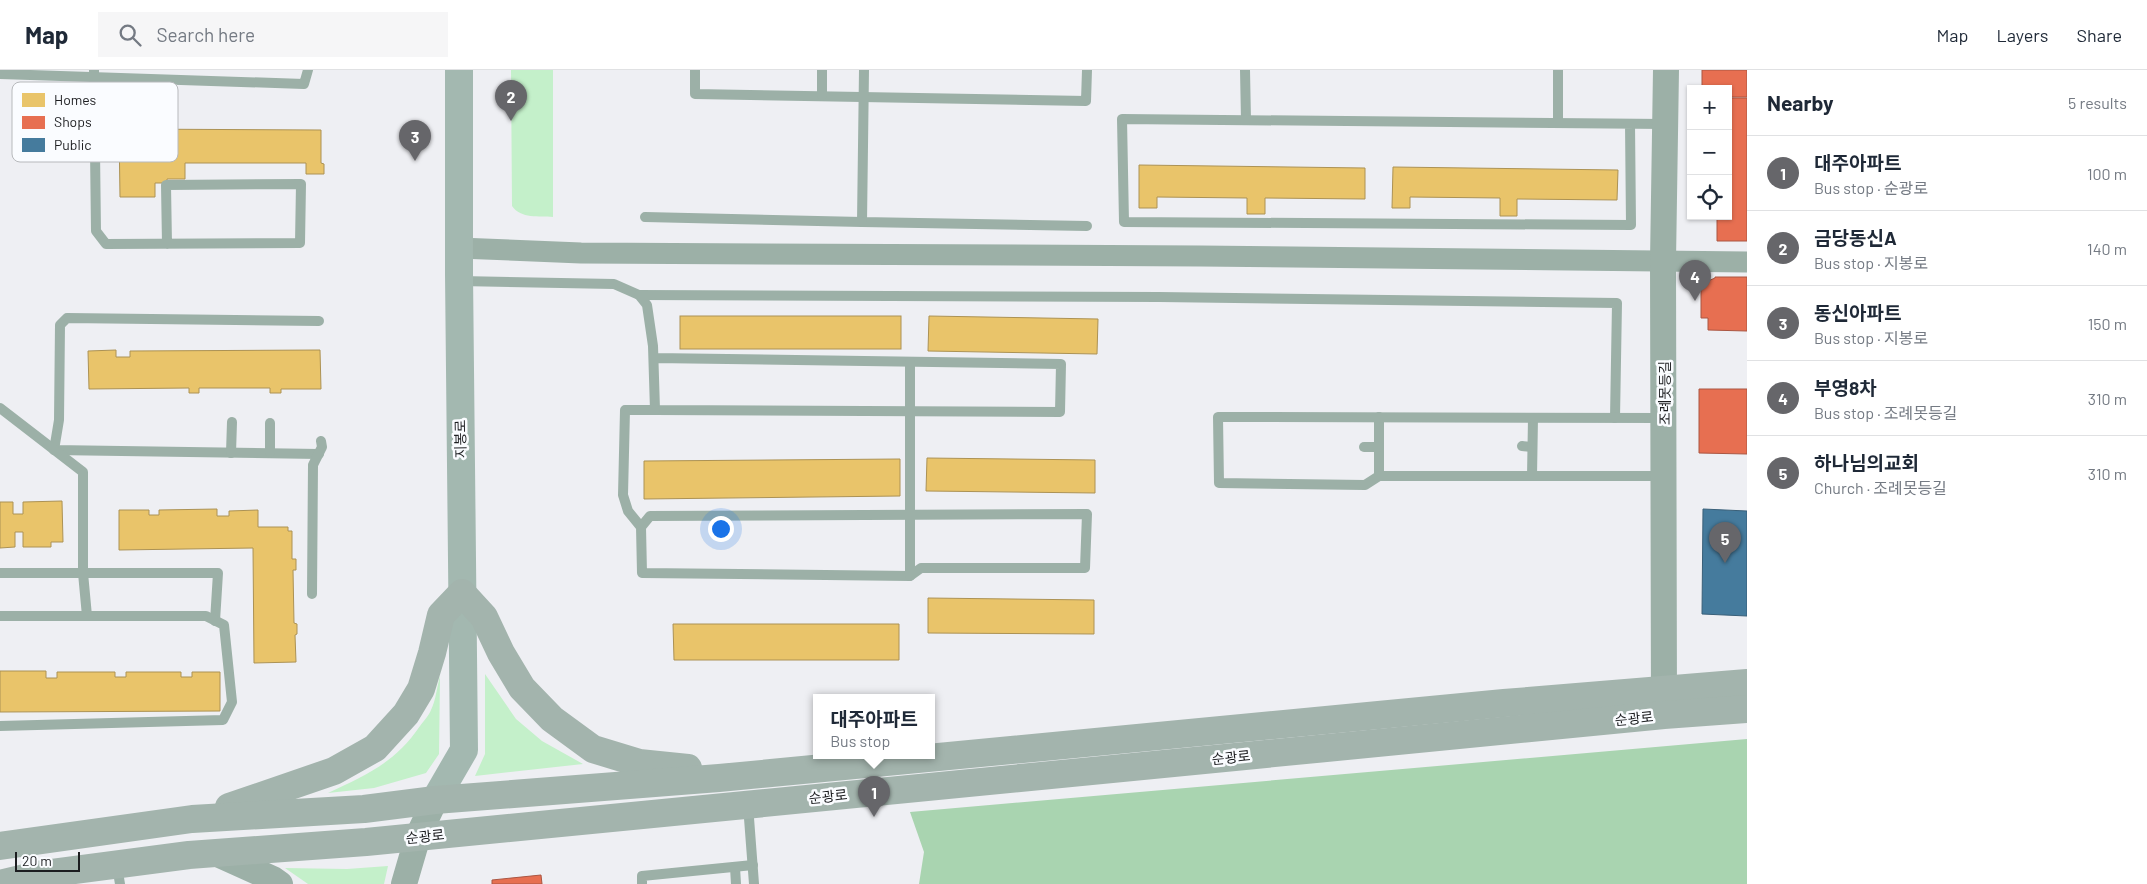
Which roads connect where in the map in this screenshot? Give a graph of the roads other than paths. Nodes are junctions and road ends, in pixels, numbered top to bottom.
1 (308, 70) edge
2 (459, 70) edge
3 (695, 70) edge
4 (822, 70) edge
5 (864, 70) edge
6 (1086, 70) edge
7 (1245, 70) edge
8 (1558, 70) edge
9 (1666, 70) edge
10 (94, 73) edge
11 (0, 74) edge
12 (170, 75) edge
13 (822, 96) junction
14 (864, 96) junction
15 (1246, 120) junction
16 (1558, 123) junction
17 (1630, 124) junction
18 (1665, 124) junction
19 (95, 162) edge
20 (644, 217) dead end
21 (862, 222) junction
22 (1087, 226) dead end
23 (167, 244) junction
24 (459, 248) junction
25 (1663, 261) junction
26 (1747, 262) edge
27 (459, 280) junction
28 (639, 295) junction
29 (319, 321) dead end
30 (654, 358) junction
31 (910, 362) junction
32 (0, 408) edge
33 (655, 410) junction
34 (910, 411) junction
35 (1379, 417) junction
36 (1533, 418) junction
37 (1615, 418) junction
38 (1664, 418) junction
39 (232, 422) dead end
40 (270, 422) dead end
41 (322, 441) dead end
42 (1522, 446) dead end
43 (1532, 446) junction
44 (1364, 447) dead end
45 (1379, 447) junction
46 (54, 450) junction
47 (232, 453) junction
48 (270, 453) junction
49 (319, 454) junction
50 (1379, 476) junction
51 (1532, 476) junction
52 (1663, 476) junction
53 (909, 515) junction
54 (641, 527) junction
55 (0, 573) edge
56 (83, 573) junction
57 (910, 576) junction
58 (462, 593) junction
59 (312, 594) dead end
60 (0, 616) edge
61 (87, 616) junction
62 (215, 621) junction
63 (1747, 683) edge
64 (1664, 702) junction
65 (1747, 709) edge
66 (0, 726) edge
67 (935, 757) edge
68 (918, 759) edge
69 (719, 778) junction
70 (436, 800) junction
71 (748, 804) junction
72 (192, 819) junction
73 (418, 836) junction
74 (0, 846) edge
75 (215, 853) junction
76 (753, 866) junction
77 (735, 867) junction
78 (118, 874) edge
79 (665, 879) edge
80 (0, 884) edge
81 (280, 884) edge
82 (404, 884) edge
83 (642, 884) edge
84 (736, 884) edge
85 (754, 884) edge

1 - 12 lane
2 - 24 main road, 지봉로
3 - 13 lane
4 - 13 lane
5 - 14 lane
6 - 14 lane
7 - 15 lane
8 - 16 lane
9 - 18 street, 조례못등길
10 - 11 lane
10 - 12 lane
13 - 14 lane
14 - 21 lane
15 - 16 lane
15 - 17 lane
16 - 17 lane
17 - 18 lane
18 - 25 street, 조례못등길
19 - 23 lane
20 - 21 lane
21 - 22 lane
23 - 23 lane
24 - 25 street
24 - 27 main road, 지봉로
25 - 26 street
25 - 38 street, 조례못등길
27 - 28 lane
27 - 58 main road, 지봉로
28 - 30 lane
28 - 37 lane
29 - 46 lane
30 - 31 lane
30 - 33 lane
31 - 34 lane
31 - 34 lane
32 - 46 lane
33 - 34 lane
33 - 54 lane
34 - 53 lane
35 - 36 lane
35 - 45 lane
35 - 50 lane
36 - 37 lane
36 - 43 lane
37 - 38 lane
38 - 52 street, 조례못등길
39 - 47 lane
40 - 48 lane
41 - 49 lane
42 - 43 lane
43 - 51 lane
44 - 45 lane
45 - 50 lane
46 - 47 lane
46 - 56 lane
47 - 48 lane
48 - 49 lane
49 - 59 lane
50 - 51 lane
51 - 52 lane
52 - 64 street, 조례못등길
53 - 54 lane
53 - 57 lane
53 - 57 lane
54 - 57 lane
55 - 56 lane
56 - 61 lane
56 - 62 lane
58 - 69 main road
58 - 70 main road, 지봉로
58 - 72 main road
60 - 61 lane
61 - 62 lane
62 - 66 lane
63 - 64 main road, 순광로
64 - 65 main road, 순광로
64 - 67 main road, 순광로
64 - 71 main road, 순광로
68 - 69 main road, 순광로
69 - 70 main road, 순광로
70 - 72 main road, 순광로
70 - 73 street
71 - 73 main road, 순광로
71 - 76 lane
72 - 74 main road, 순광로
73 - 75 main road, 순광로
73 - 82 street
75 - 78 main road, 순광로
75 - 81 street
76 - 77 lane
76 - 85 lane
77 - 79 lane
77 - 84 lane
78 - 80 main road, 순광로
79 - 83 lane

